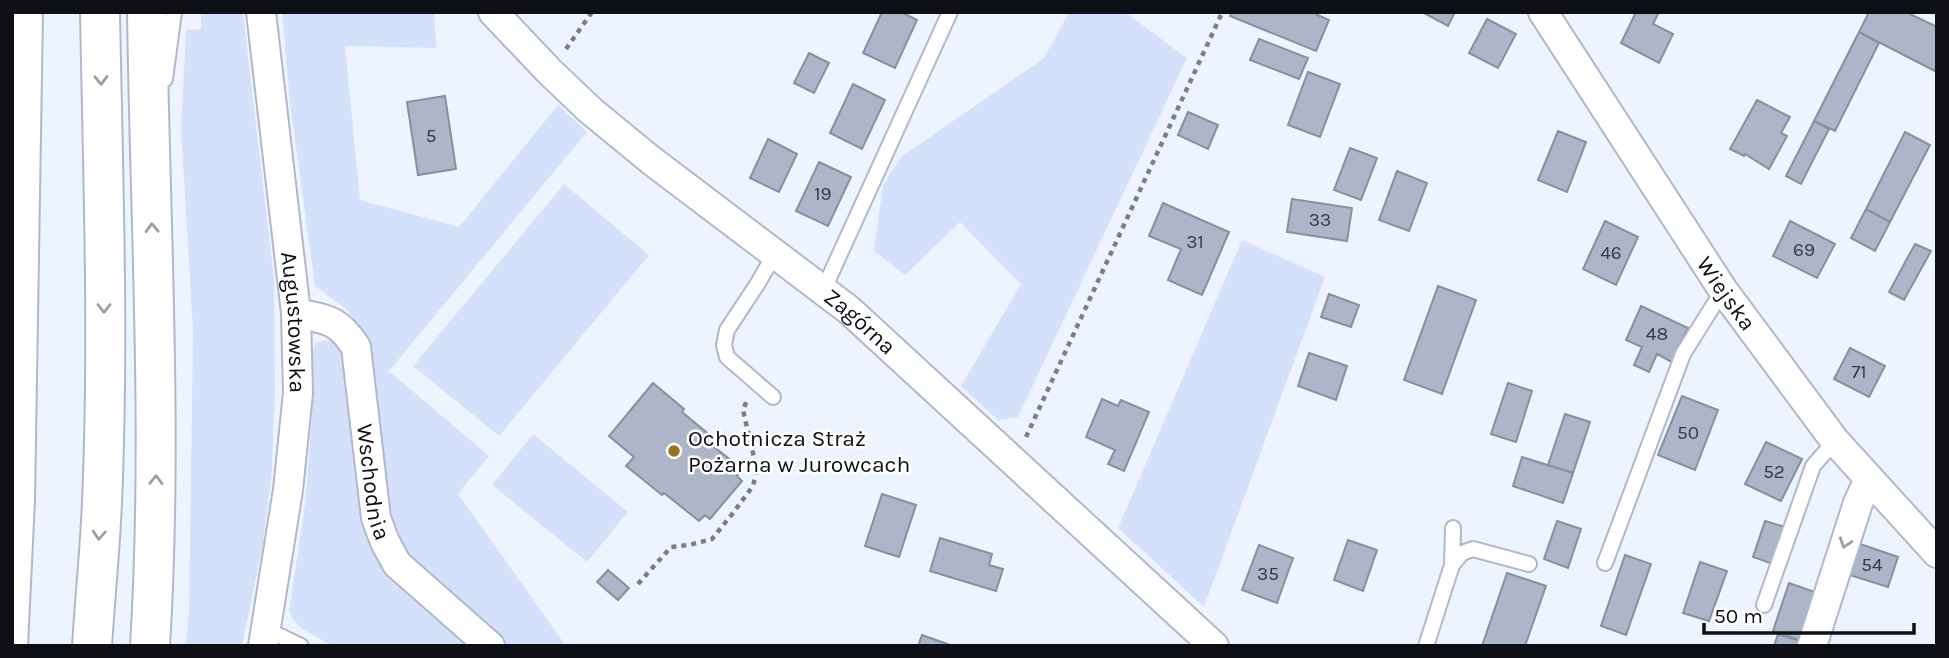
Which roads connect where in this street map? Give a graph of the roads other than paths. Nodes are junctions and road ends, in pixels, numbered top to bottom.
1 (28, 12) edge
2 (100, 12) edge
3 (147, 12) edge
4 (174, 12) edge
5 (261, 12) edge
6 (493, 12) edge
7 (950, 12) edge
8 (1543, 12) edge
9 (149, 123) junction
10 (774, 255) junction
11 (1723, 290) junction
12 (823, 291) junction
13 (296, 313) junction
14 (773, 397) dead end
15 (1835, 441) junction
16 (1870, 479) junction
17 (1453, 528) dead end
18 (1937, 553) edge
19 (1605, 563) dead end
20 (1529, 564) dead end
21 (1452, 565) junction
22 (1764, 605) dead end
23 (265, 637) edge
24 (13, 646) edge
25 (92, 646) edge
26 (150, 646) edge
27 (301, 646) edge
28 (490, 646) edge
29 (1214, 646) edge
30 (1426, 646) edge
31 (1812, 646) edge

1 - 24 street
2 -> 25 highway
3 - 9 highway
4 - 9 lane
5 - 13 street, Augustowska
6 - 10 street, Zagórna
7 - 12 lane
8 - 11 street, Wiejska
26 -> 9 highway
10 - 12 street, Zagórna
10 - 14 lane
11 - 15 street, Wiejska
11 - 19 lane
12 - 29 street, Zagórna
13 - 23 street, Augustowska
13 - 28 street, Wschodnia
15 - 16 street, Wiejska
15 - 22 lane
16 - 18 street, Wiejska
16 -> 31 street
17 - 21 lane
20 - 21 lane
21 - 30 lane
23 - 27 lane, Augustowska

